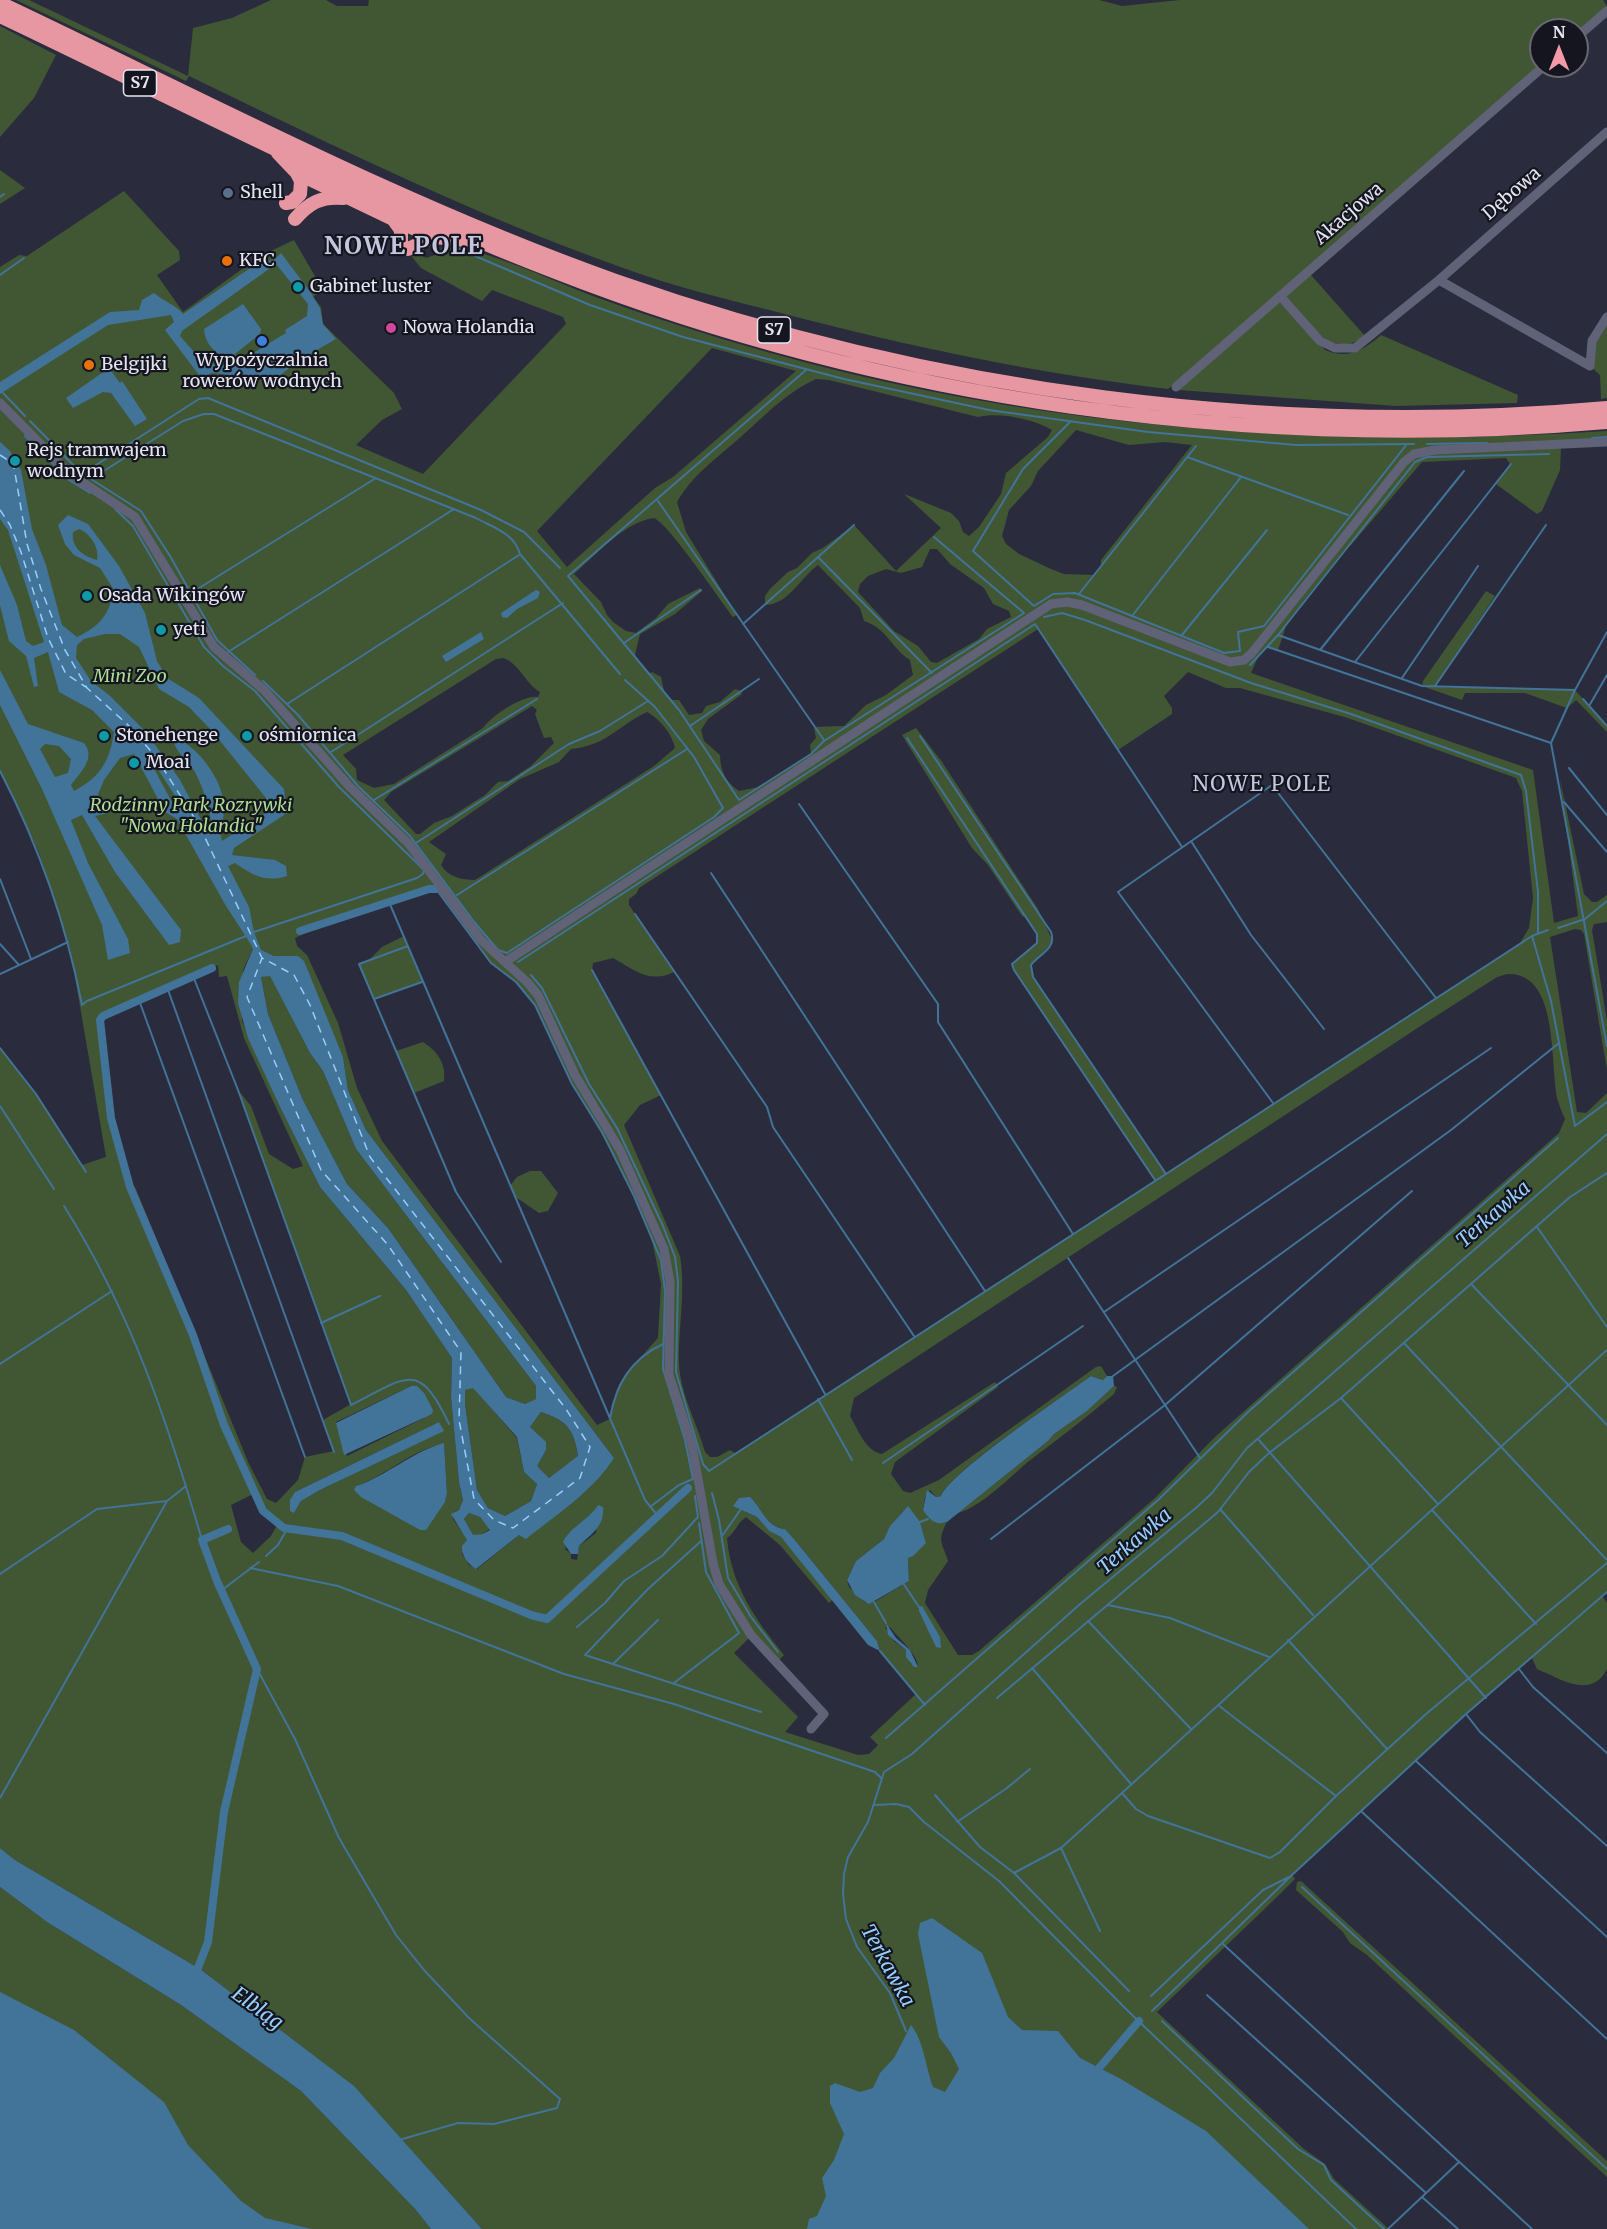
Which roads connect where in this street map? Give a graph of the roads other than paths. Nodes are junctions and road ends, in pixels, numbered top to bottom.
1 (0, 3) edge
2 (1607, 11) edge
3 (0, 16) edge
4 (1589, 27) edge
5 (1530, 78) edge
6 (1607, 132) edge
7 (264, 142) junction
8 (297, 173) junction
9 (351, 199) junction
10 (286, 203) dead end
11 (295, 219) dead end
12 (393, 219) junction
13 (434, 237) junction
14 (492, 246) junction
15 (1438, 280) junction
16 (1280, 296) junction
17 (1607, 317) edge
18 (1176, 387) dead end
19 (0, 403) edge
20 (1607, 408) edge
21 (1607, 422) edge
22 (1607, 442) edge
23 (505, 962) junction
24 (811, 1729) dead end

1 - 20 highway, S7
2 - 4 street
3 - 7 highway, S7
5 - 16 street, Akacjowa
6 - 15 street, Dębowa
7 - 8 highway
7 - 14 highway, S7
8 - 9 highway
8 - 10 highway
9 - 11 highway
9 - 12 highway
12 - 13 highway
12 - 13 highway
13 - 14 highway
14 - 21 highway, S7
15 - 16 street, Dębowa
15 - 17 street
16 - 18 street, Akacjowa
19 - 23 street
22 - 23 street
23 - 24 street

